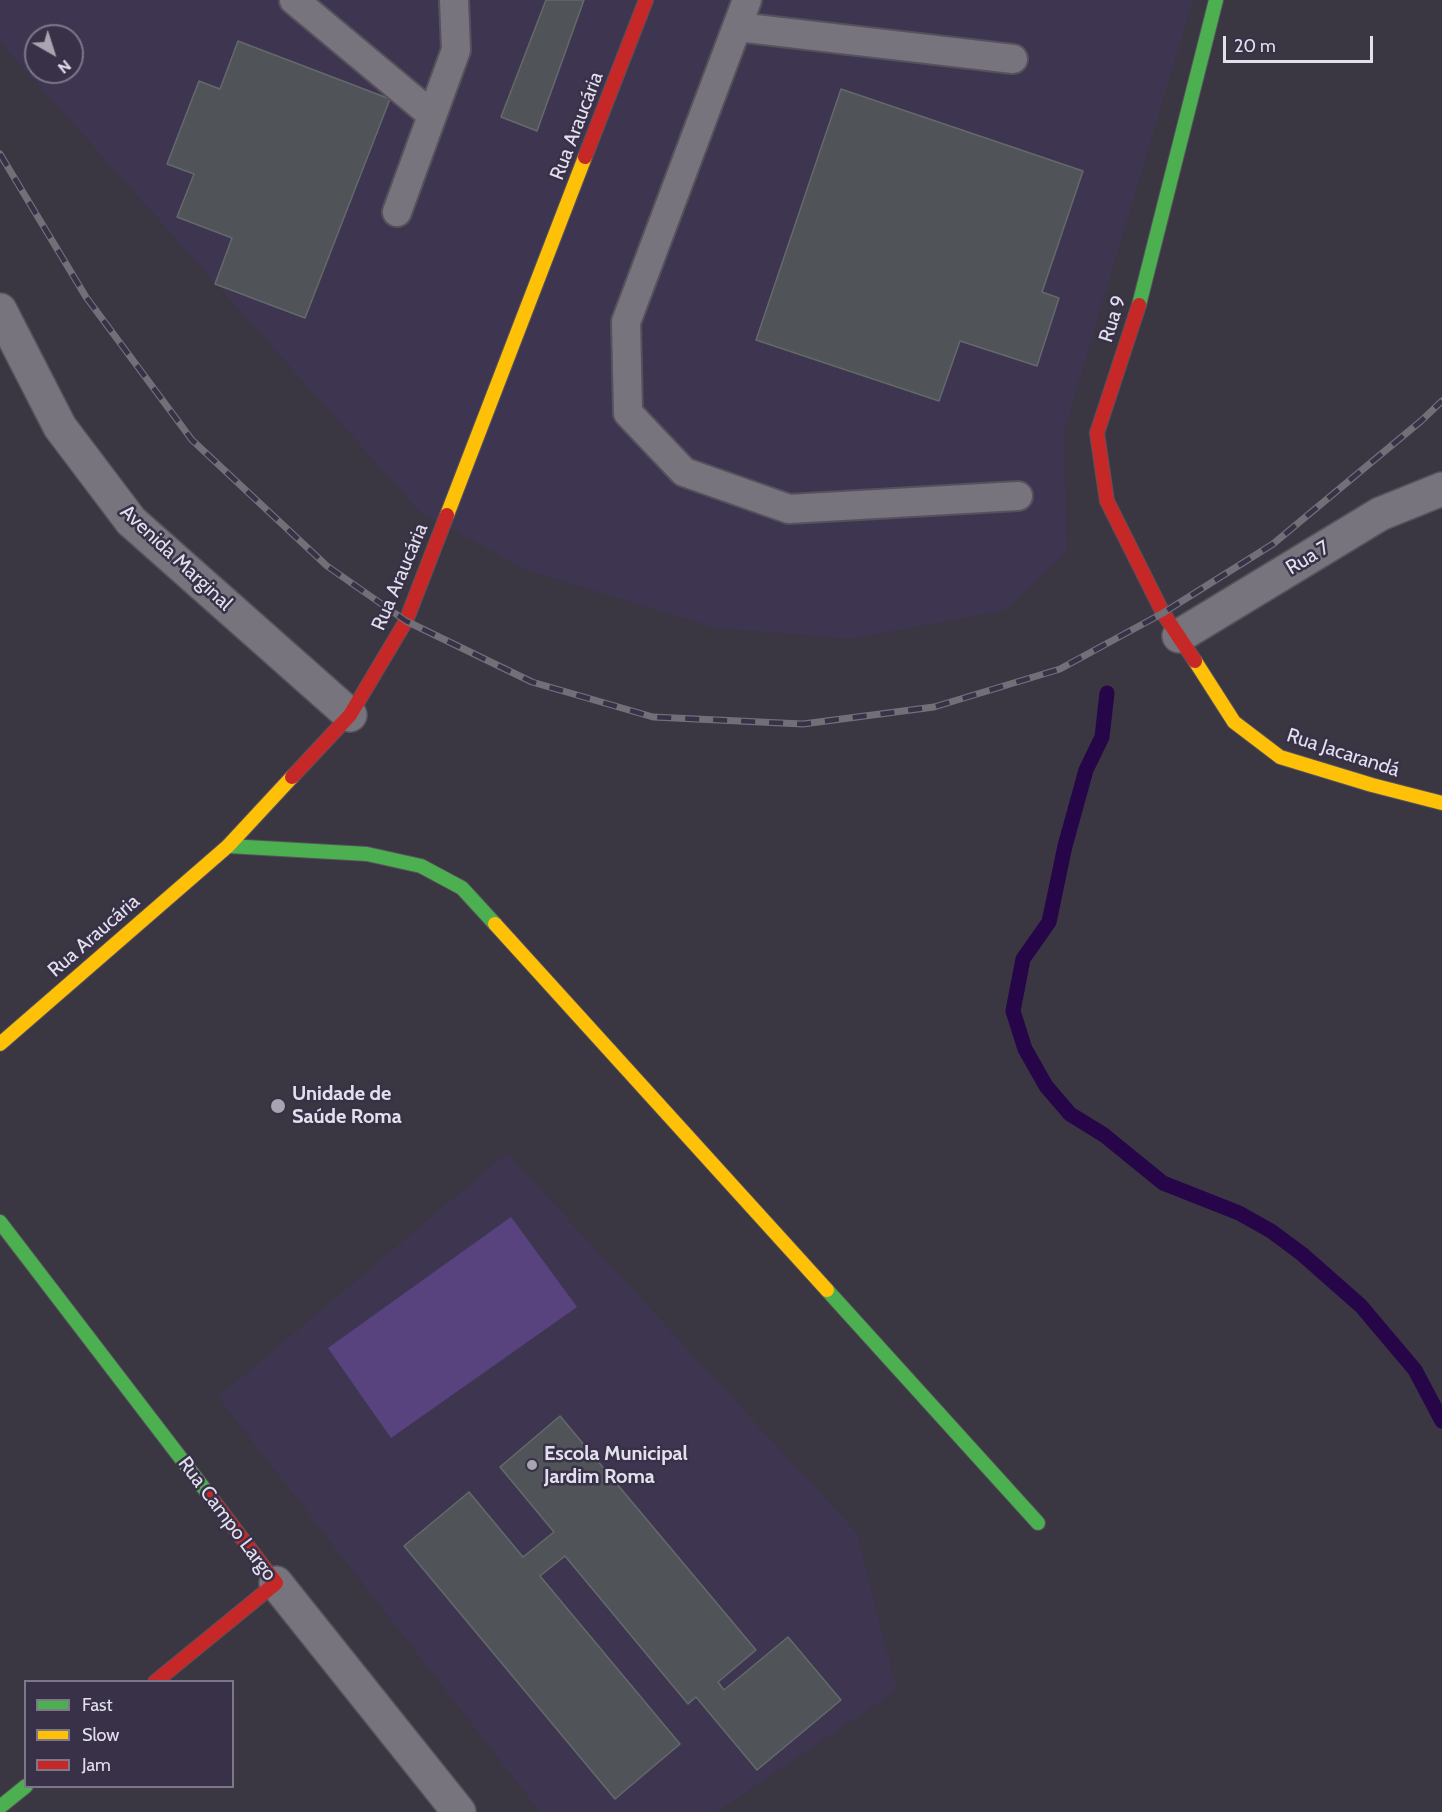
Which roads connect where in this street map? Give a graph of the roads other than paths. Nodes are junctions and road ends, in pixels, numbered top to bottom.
1 (294, 0) edge
2 (454, 0) edge
3 (646, 0) edge
4 (747, 0) edge
5 (1216, 0) edge
6 (738, 27) junction
7 (1013, 59) dead end
8 (432, 115) junction
9 (397, 212) dead end
10 (0, 310) edge
11 (1442, 489) edge
12 (1018, 496) dead end
13 (1179, 636) junction
14 (350, 715) junction
15 (1442, 803) edge
16 (228, 846) junction
17 (0, 1044) edge
18 (0, 1222) edge
19 (1038, 1523) dead end
20 (276, 1583) junction
21 (156, 1680) edge
22 (24, 1788) edge
23 (0, 1807) edge
24 (459, 1812) edge

1 - 8 lane
2 - 8 lane
3 - 14 street, Rua Araucária
4 - 6 lane
5 - 13 street, Rua 9
6 - 7 lane
6 - 12 lane
8 - 9 lane
10 - 14 street, Avenida Marginal
11 - 13 street, Rua 7
13 - 15 street, Rua Jacarandá
14 - 16 street, Rua Araucária
16 - 17 street, Rua Araucária
16 - 19 street
18 - 20 street, Rua Campo Largo
20 - 21 street
20 - 24 street, Rua Campo Largo
22 - 23 street

